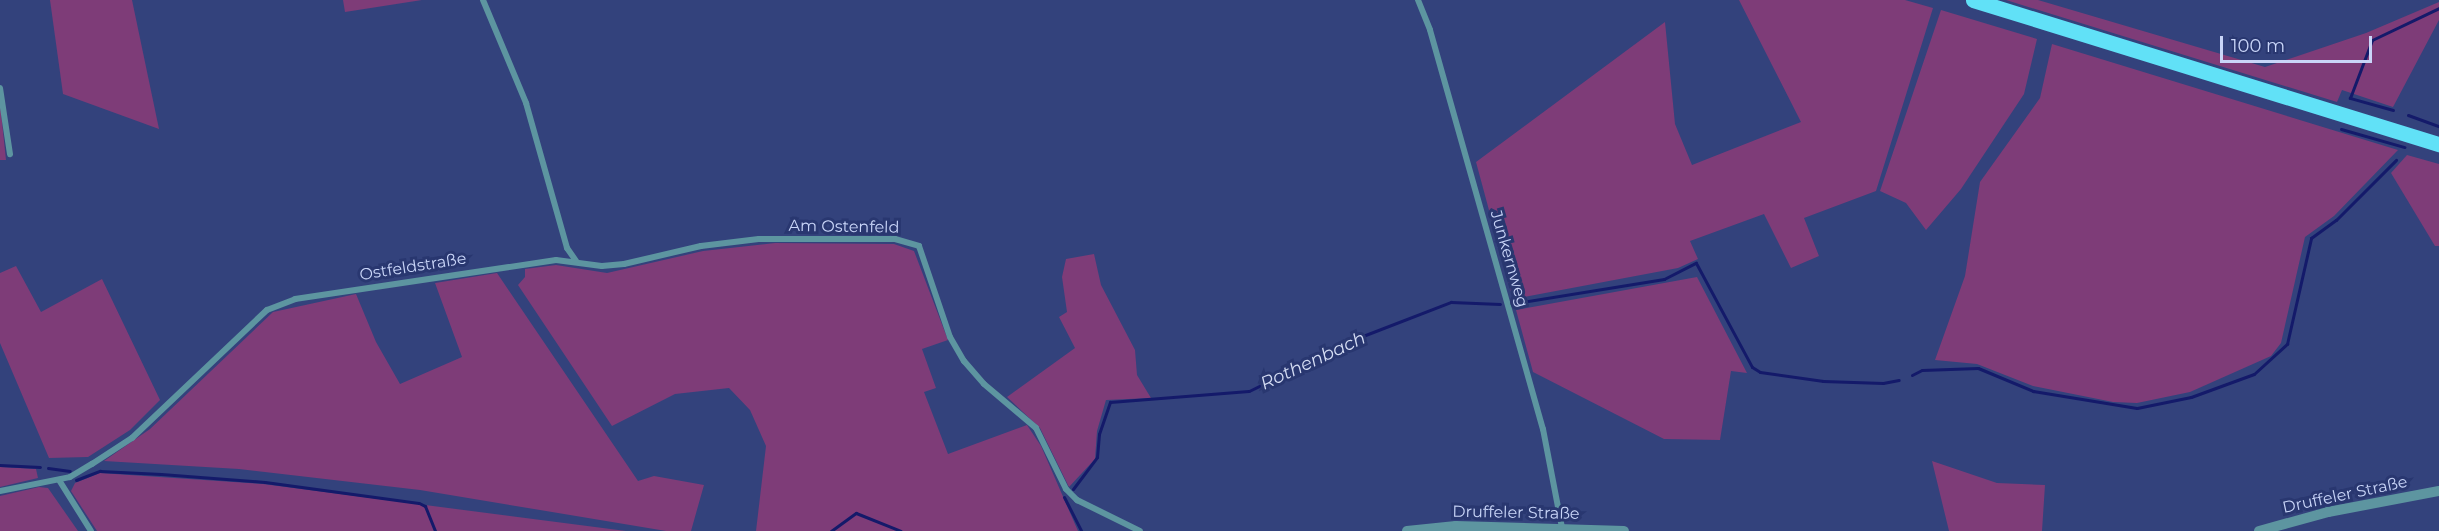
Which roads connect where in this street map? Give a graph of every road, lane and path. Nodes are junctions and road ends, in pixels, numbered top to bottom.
1 (483, 0) edge
2 (1418, 0) edge
3 (1972, 0) edge
4 (0, 88) edge
5 (2439, 144) edge
6 (10, 154) dead end
7 (567, 248) junction
8 (556, 260) junction
9 (576, 261) junction
10 (60, 480) junction
11 (0, 491) edge
12 (2439, 491) edge
13 (1563, 528) junction
14 (91, 531) edge
15 (1140, 531) edge
16 (1407, 531) edge
17 (1624, 531) edge
18 (2259, 531) edge

1 - 7 street
2 - 13 street, Junkernweg
3 - 5 main road
4 - 6 street
7 - 8 street
7 - 9 street
8 - 9 street, Am Ostenfeld
8 - 10 street, Ostfeldstraße
9 - 15 street, Am Ostenfeld
10 - 11 street, Ostfeldstraße
10 - 14 street
12 - 18 street, Druffeler Straße
13 - 16 street, Druffeler Straße
13 - 17 street, Druffeler Straße

